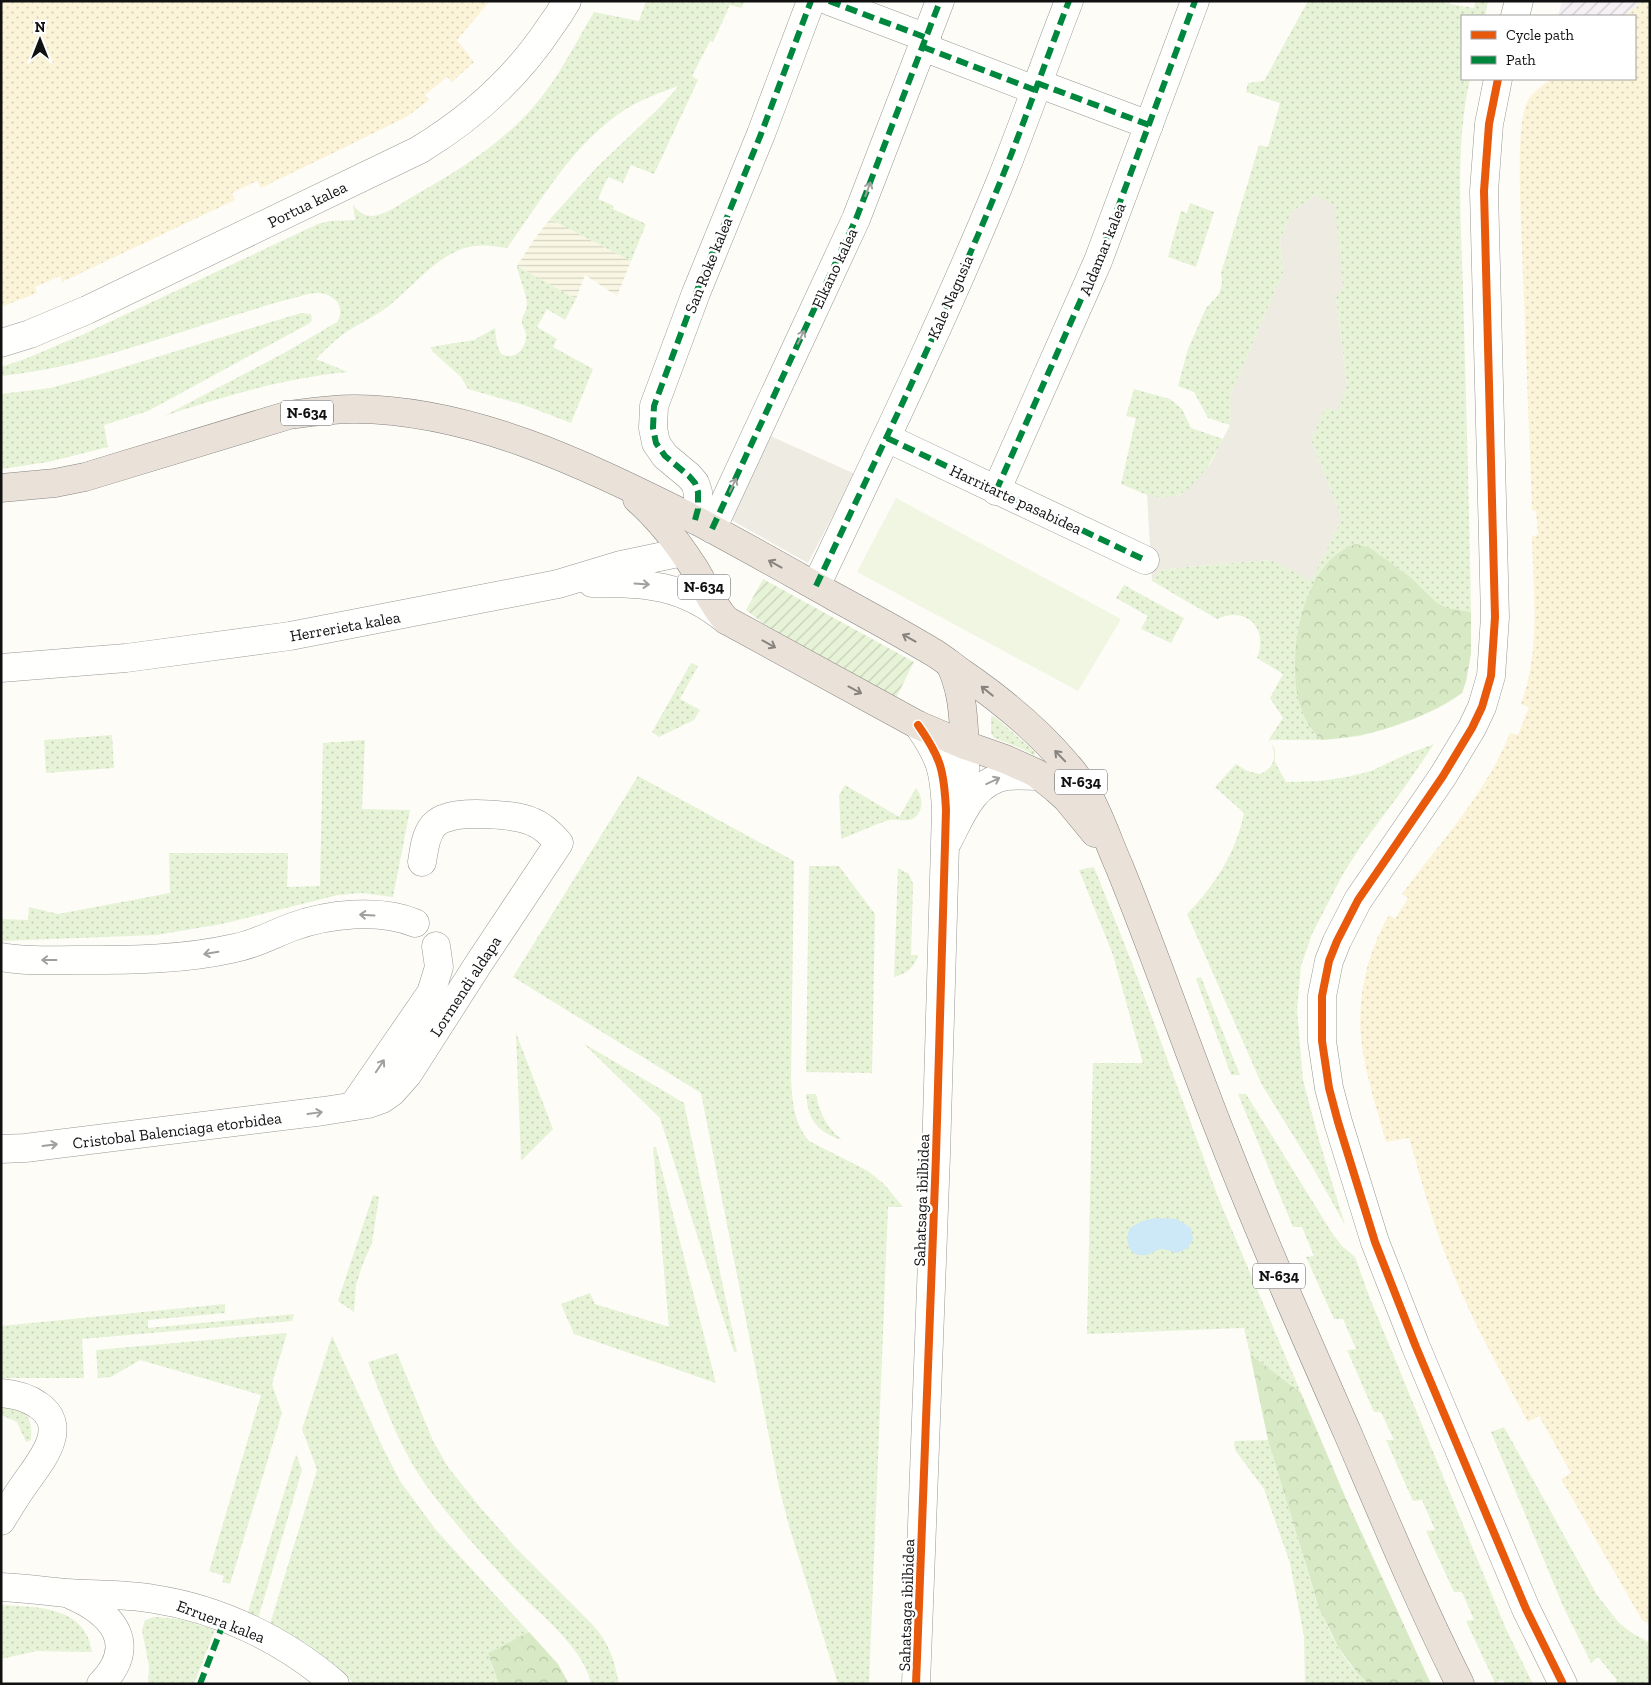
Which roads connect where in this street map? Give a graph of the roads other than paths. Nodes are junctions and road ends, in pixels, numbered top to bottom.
1 (567, 1) edge
2 (811, 1) edge
3 (829, 1) edge
4 (940, 1) edge
5 (1069, 1) edge
6 (1195, 1) edge
7 (1519, 1) edge
8 (1514, 15) edge
9 (925, 42) junction
10 (1036, 87) junction
11 (1496, 87) edge
12 (1149, 125) junction
13 (1, 343) edge
14 (886, 438) junction
15 (612, 478) junction
16 (1, 488) edge
17 (996, 491) junction
18 (714, 530) junction
19 (683, 552) junction
20 (1146, 560) dead end
21 (558, 584) junction
22 (816, 586) junction
23 (726, 620) junction
24 (950, 664) junction
25 (1, 668) edge
26 (918, 725) junction
27 (964, 745) junction
28 (1041, 776) junction
29 (945, 847) junction
30 (1116, 860) junction
31 (422, 862) dead end
32 (415, 923) dead end
33 (436, 946) dead end
34 (1, 956) edge
35 (353, 1106) junction
36 (1, 1149) edge
37 (1, 1393) edge
38 (1, 1521) edge
39 (1, 1587) edge
40 (65, 1593) junction
41 (101, 1684) edge
42 (335, 1684) edge
43 (916, 1684) edge
44 (1460, 1684) edge
45 (1564, 1684) edge

1 - 13 street, Portua kalea
2 - 18 street, San Roke kalea
3 - 9 street
4 - 9 street, Elkano kalea
5 - 10 street, Kale Nagusia
6 - 12 street, Aldamar kalea
7 - 8 street
9 - 10 street
18 -> 9 street, Elkano kalea
10 - 12 street
10 - 14 street, Kale Nagusia
11 - 45 street
12 - 17 street, Aldamar kalea
14 - 17 street, Harritarte pasabidea
14 - 22 street, Kale Nagusia
15 - 16 highway, N-634
15 - 18 highway, N-634
15 - 19 highway, N-634
17 - 20 street, Harritarte pasabidea
18 - 19 highway
22 -> 18 highway, N-634
19 - 21 street, Herrerieta kalea
19 - 23 highway, N-634
21 -> 23 street
21 - 25 street, Herrerieta kalea
24 -> 22 highway, N-634
23 -> 26 highway, N-634
24 - 27 highway
30 -> 24 highway, N-634
26 - 27 highway, N-634
26 - 29 street, Sahatsaga ibilbidea
27 - 28 highway, N-634
27 - 29 street
29 -> 28 street
28 - 30 highway, N-634
29 - 43 street, Sahatsaga ibilbidea
30 - 44 highway, N-634
31 - 35 street, Lormendi aldapa
32 -> 34 street
35 -> 33 street
36 -> 35 street, Cristobal Balenciaga etorbidea
37 - 38 street
39 - 40 street
40 - 41 street
40 - 42 street, Erruera kalea

